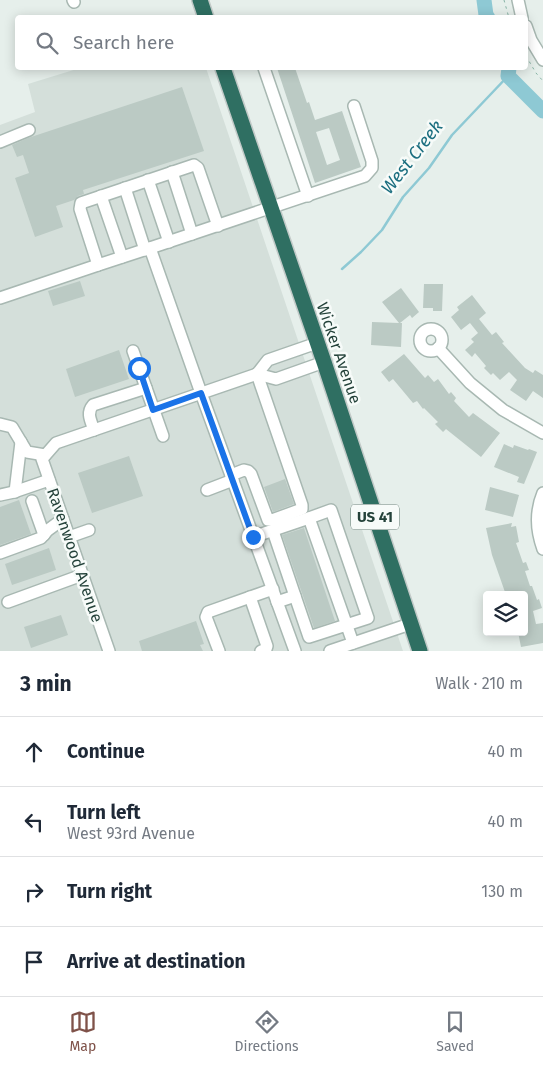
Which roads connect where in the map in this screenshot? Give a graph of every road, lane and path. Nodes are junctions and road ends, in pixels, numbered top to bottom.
1 (200, 0) edge
2 (504, 0) edge
3 (518, 0) edge
4 (205, 15) edge
5 (508, 15) edge
6 (521, 15) edge
7 (528, 32) edge
8 (528, 59) edge
9 (543, 60) edge
10 (224, 70) edge
11 (265, 70) edge
12 (543, 81) edge
13 (354, 106) dead end
14 (29, 130) dead end
15 (0, 142) edge
16 (172, 172) junction
17 (148, 180) junction
18 (125, 188) junction
19 (101, 196) junction
20 (308, 196) junction
21 (271, 208) junction
22 (218, 226) junction
23 (192, 234) junction
24 (169, 242) junction
25 (148, 249) junction
26 (122, 257) junction
27 (98, 265) junction
28 (0, 298) edge
29 (317, 342) junction
30 (438, 348) dead end
31 (133, 351) dead end
32 (324, 362) junction
33 (257, 374) junction
34 (146, 388) junction
35 (201, 393) junction
36 (153, 410) junction
37 (0, 424) edge
38 (94, 430) junction
39 (543, 433) edge
40 (163, 436) dead end
41 (21, 442) junction
42 (44, 457) junction
43 (232, 477) junction
44 (49, 480) junction
45 (207, 490) dead end
46 (15, 492) junction
47 (543, 492) edge
48 (0, 495) edge
49 (32, 501) dead end
50 (309, 518) junction
51 (63, 519) junction
52 (90, 530) dead end
53 (272, 531) junction
54 (44, 534) junction
55 (69, 537) junction
56 (253, 537) junction
57 (543, 549) edge
58 (0, 553) edge
59 (82, 575) junction
60 (273, 589) junction
61 (295, 596) junction
62 (250, 597) junction
63 (8, 602) dead end
64 (278, 602) junction
65 (410, 624) junction
66 (346, 625) junction
67 (353, 643) junction
68 (109, 651) edge
69 (219, 651) edge
70 (261, 651) edge
71 (295, 651) edge
72 (330, 651) edge
73 (420, 651) edge

1 - 4 highway
2 - 5 path
3 - 6 street
7 - 9 street
8 - 12 path
10 - 21 highway, Wicker Avenue / US 41
11 - 20 street
13 - 20 street
14 - 15 street
16 - 17 street
16 - 22 street
16 - 23 street
17 - 18 street
17 - 24 street
18 - 19 street
18 - 25 street
19 - 26 street
19 - 27 street
20 - 21 street
21 - 22 street
21 - 29 highway, Wicker Avenue / US 41
22 - 23 street
23 - 24 street
24 - 25 street
25 - 26 street
25 - 35 street
26 - 27 street
27 - 28 street
29 - 32 highway, Wicker Avenue / US 41
29 - 33 street
30 - 39 street
31 - 34 street
32 - 33 street
32 - 65 highway, Wicker Avenue / US 41
33 - 35 street
33 - 43 street
34 - 36 street
34 - 38 street
35 - 36 street
35 - 43 street
36 - 38 street
36 - 40 street
37 - 41 street
38 - 42 street
41 - 42 street
41 - 46 street
42 - 44 street, Ravenwood Avenue
43 - 45 street
43 - 56 street
44 - 46 street
44 - 51 street, Ravenwood Avenue
46 - 48 street
47 - 57 street
49 - 54 street
50 - 53 street
50 - 66 street
50 - 66 street
51 - 54 street
51 - 55 street, Ravenwood Avenue
52 - 55 street
53 - 56 street
53 - 61 street
54 - 58 street
55 - 59 street, Ravenwood Avenue
56 - 60 street
59 - 63 street
59 - 68 street, Ravenwood Avenue
60 - 62 street
60 - 64 street
61 - 64 street
61 - 66 street
62 - 69 street
62 - 70 street
64 - 71 street
65 - 67 street
65 - 73 highway, Wicker Avenue / US 41
66 - 67 street
67 - 72 street

